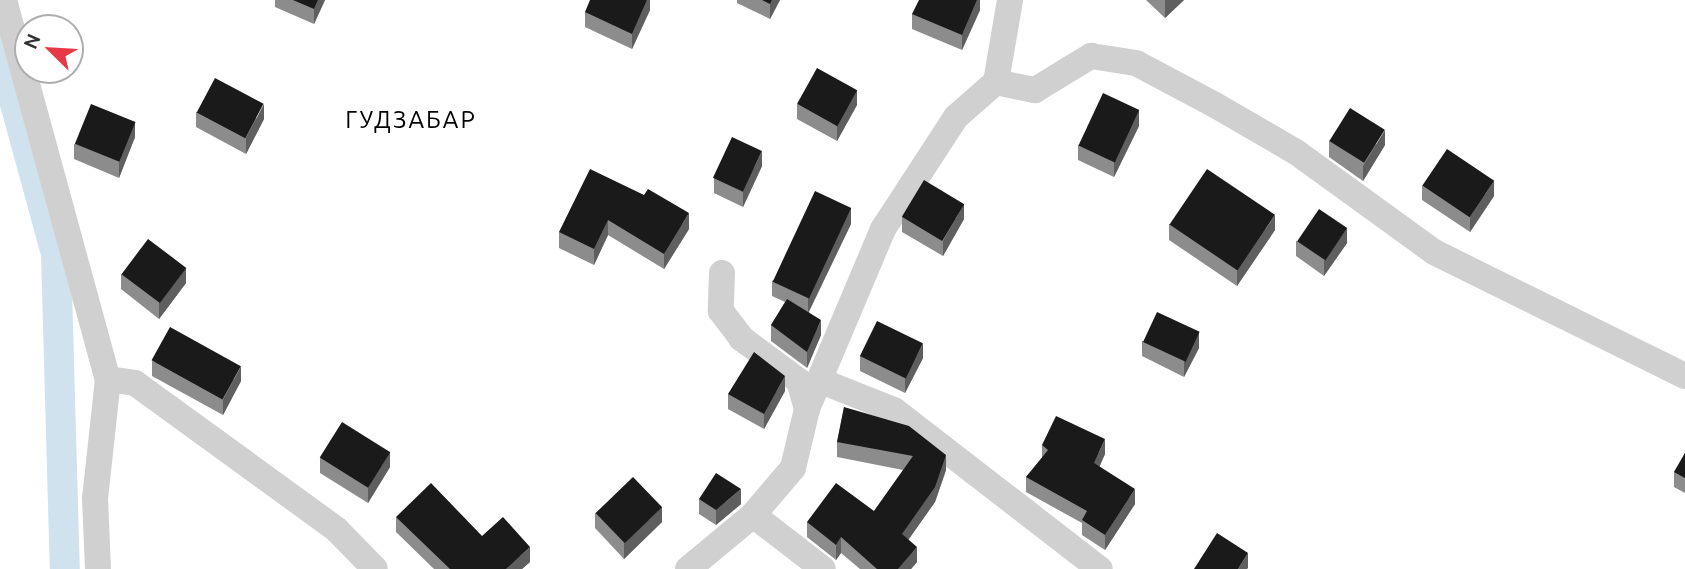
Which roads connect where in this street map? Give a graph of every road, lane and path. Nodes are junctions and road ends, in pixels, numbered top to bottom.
1 (4, 0) edge
2 (1010, 0) edge
3 (996, 82) junction
4 (722, 272) dead end
5 (1685, 376) edge
6 (108, 379) junction
7 (821, 381) junction
8 (807, 408) junction
9 (753, 515) junction
10 (98, 569) edge
11 (375, 569) edge
12 (688, 569) edge
13 (824, 569) edge
14 (1100, 569) edge

1 - 6 street
2 - 3 street
3 - 5 street
3 - 7 street
4 - 8 street
6 - 10 street
6 - 11 street
7 - 8 street
7 - 14 street
8 - 9 street
9 - 12 street
9 - 13 street

